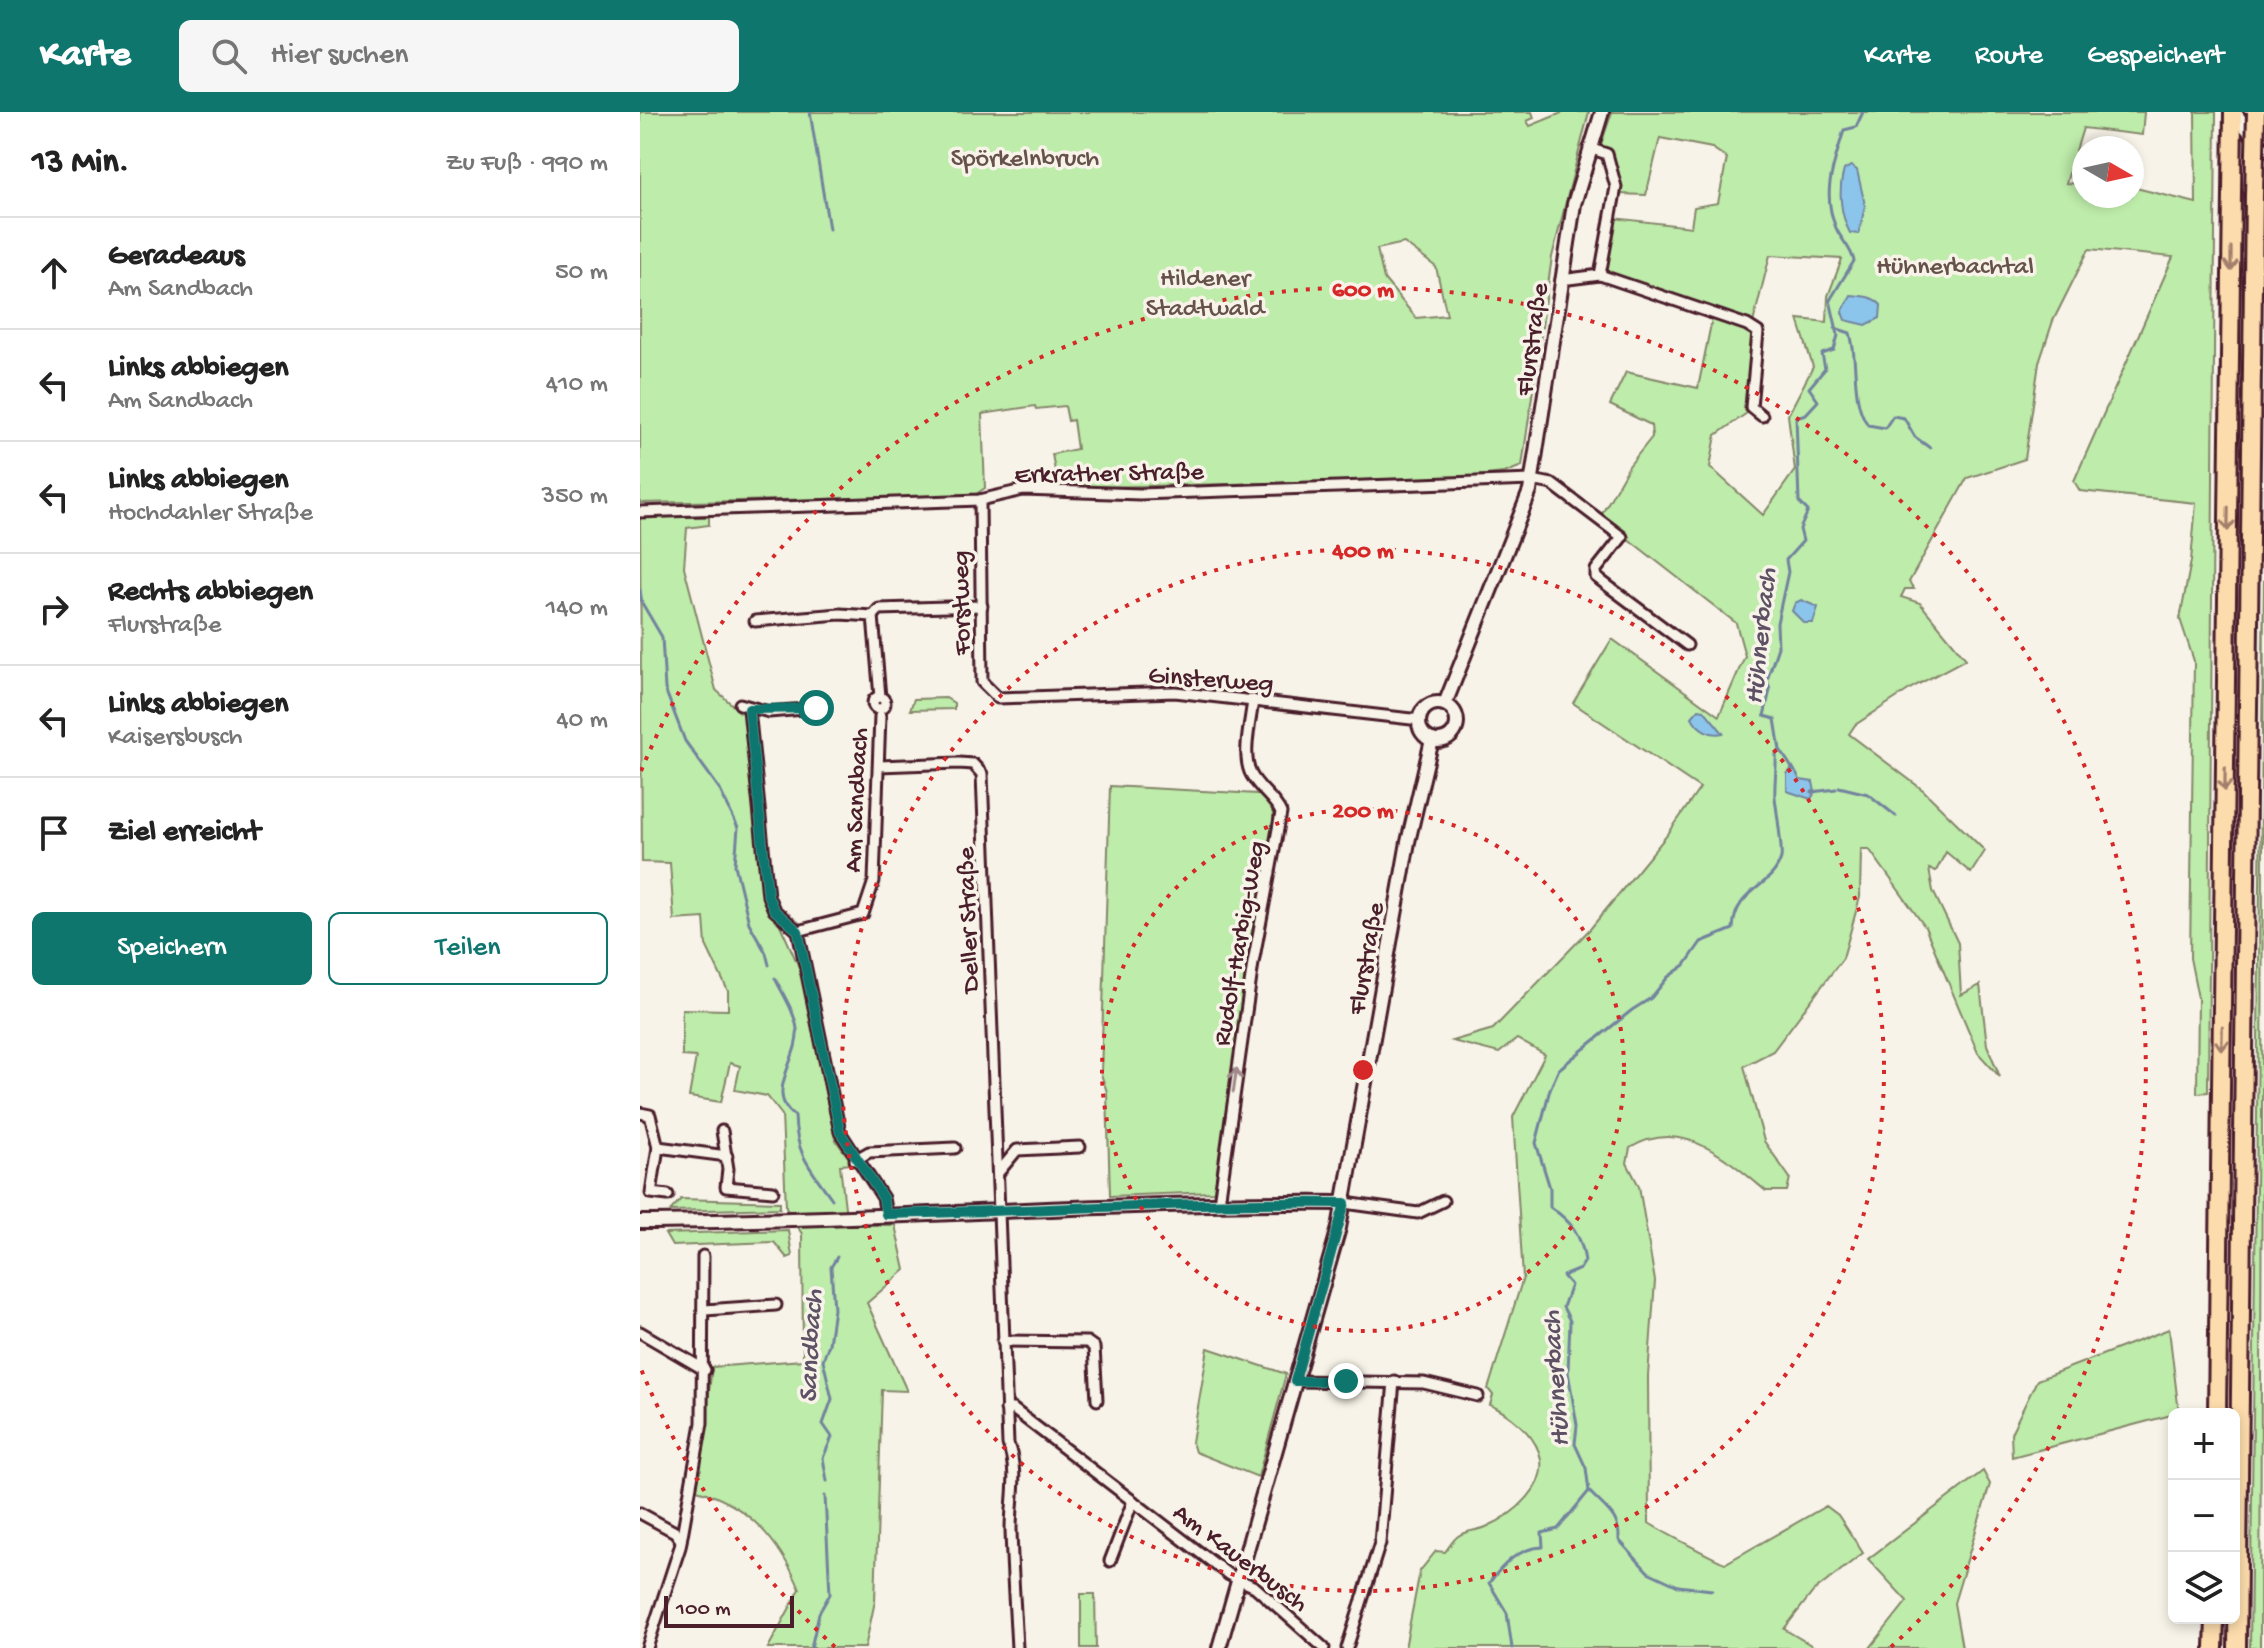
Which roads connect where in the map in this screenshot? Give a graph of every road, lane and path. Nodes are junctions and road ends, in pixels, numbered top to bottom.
1 (1602, 112) edge
2 (2233, 112) edge
3 (2256, 112) edge
4 (1589, 148) junction
5 (2264, 150) edge
6 (1600, 275) junction
7 (1561, 280) junction
8 (1762, 416) dead end
9 (1532, 480) junction
10 (980, 500) junction
11 (640, 512) edge
12 (982, 606) junction
13 (873, 616) junction
14 (755, 621) dead end
15 (1687, 645) dead end
16 (880, 697) dead end
17 (998, 698) joint
18 (1253, 700) junction
19 (1445, 704) junction
20 (816, 708) dead end
21 (880, 716) dead end
22 (1420, 720) junction
23 (1432, 740) junction
24 (879, 766) junction
25 (798, 931) junction
26 (640, 1113) edge
27 (658, 1147) junction
28 (1080, 1147) dead end
29 (955, 1148) dead end
30 (855, 1160) junction
31 (998, 1173) junction
32 (773, 1191) dead end
33 (668, 1195) dead end
34 (1443, 1201) dead end
35 (1219, 1203) junction
36 (1345, 1203) junction
37 (999, 1213) junction
38 (886, 1214) junction
39 (640, 1222) edge
40 (703, 1256) dead end
41 (776, 1305) dead end
42 (705, 1310) junction
43 (640, 1332) edge
44 (1003, 1341) junction
45 (705, 1370) junction
46 (1295, 1381) junction
47 (1394, 1381) junction
48 (1478, 1396) dead end
49 (1097, 1400) dead end
50 (2217, 1408) edge
51 (1006, 1409) junction
52 (1133, 1501) junction
53 (640, 1513) edge
54 (681, 1540) junction
55 (1110, 1561) dead end
56 (1240, 1580) junction
57 (2215, 1624) edge
58 (649, 1647) edge
59 (1017, 1648) edge
60 (1219, 1648) edge
61 (1324, 1648) edge
62 (1347, 1648) edge
63 (2214, 1648) edge
64 (2237, 1648) edge

1 - 4 main road, Flurstraße
2 - 5 main road
2 -> 50 highway
3 - 64 highway, bridge
4 - 6 street
4 - 7 main road, Flurstraße
6 - 7 street
6 - 8 street
7 - 9 main road, Flurstraße
9 - 10 street, Erkrather Straße
9 - 15 street
9 - 19 main road, Flurstraße
10 - 11 street, Erkrather Straße
10 - 12 street, Forstweg
12 - 13 street
12 - 17 street, Forstweg
13 - 14 street
13 - 16 street, Am Sandbach
17 - 18 street, Ginsterweg
18 - 22 street, Ginsterweg
35 -> 18 street, Rudolf-Harbig-Weg
19 - 22 main road
19 - 23 main road
20 - 25 street, Am Sandbach
21 - 24 street, Am Sandbach
22 - 23 main road
23 - 36 main road, Flurstraße
24 - 25 street, Am Sandbach
24 - 31 street, Deller Straße
25 - 30 street
26 - 27 street
27 - 32 street
27 - 33 street
28 - 31 street
29 - 30 street
30 - 38 street
31 - 37 street, Deller Straße
34 - 36 street
35 - 36 main road
35 - 37 main road
36 - 46 main road, Flurstraße
37 - 38 main road
37 - 44 street, Deller Straße
38 - 39 main road
40 - 42 street
41 - 42 street
42 - 45 street
43 - 45 street
44 - 49 street
44 - 51 street, Deller Straße
45 - 54 street
46 - 47 street
46 - 56 main road, Flurstraße
47 - 48 street
47 - 62 street
51 - 52 street, Am Kauerbusch
51 - 59 street, Deller Straße
52 - 55 street
52 - 56 street, Am Kauerbusch
53 - 54 street
54 - 58 street
56 - 60 main road, Flurstraße
56 - 61 street, Am Kauerbusch
57 - 63 highway

